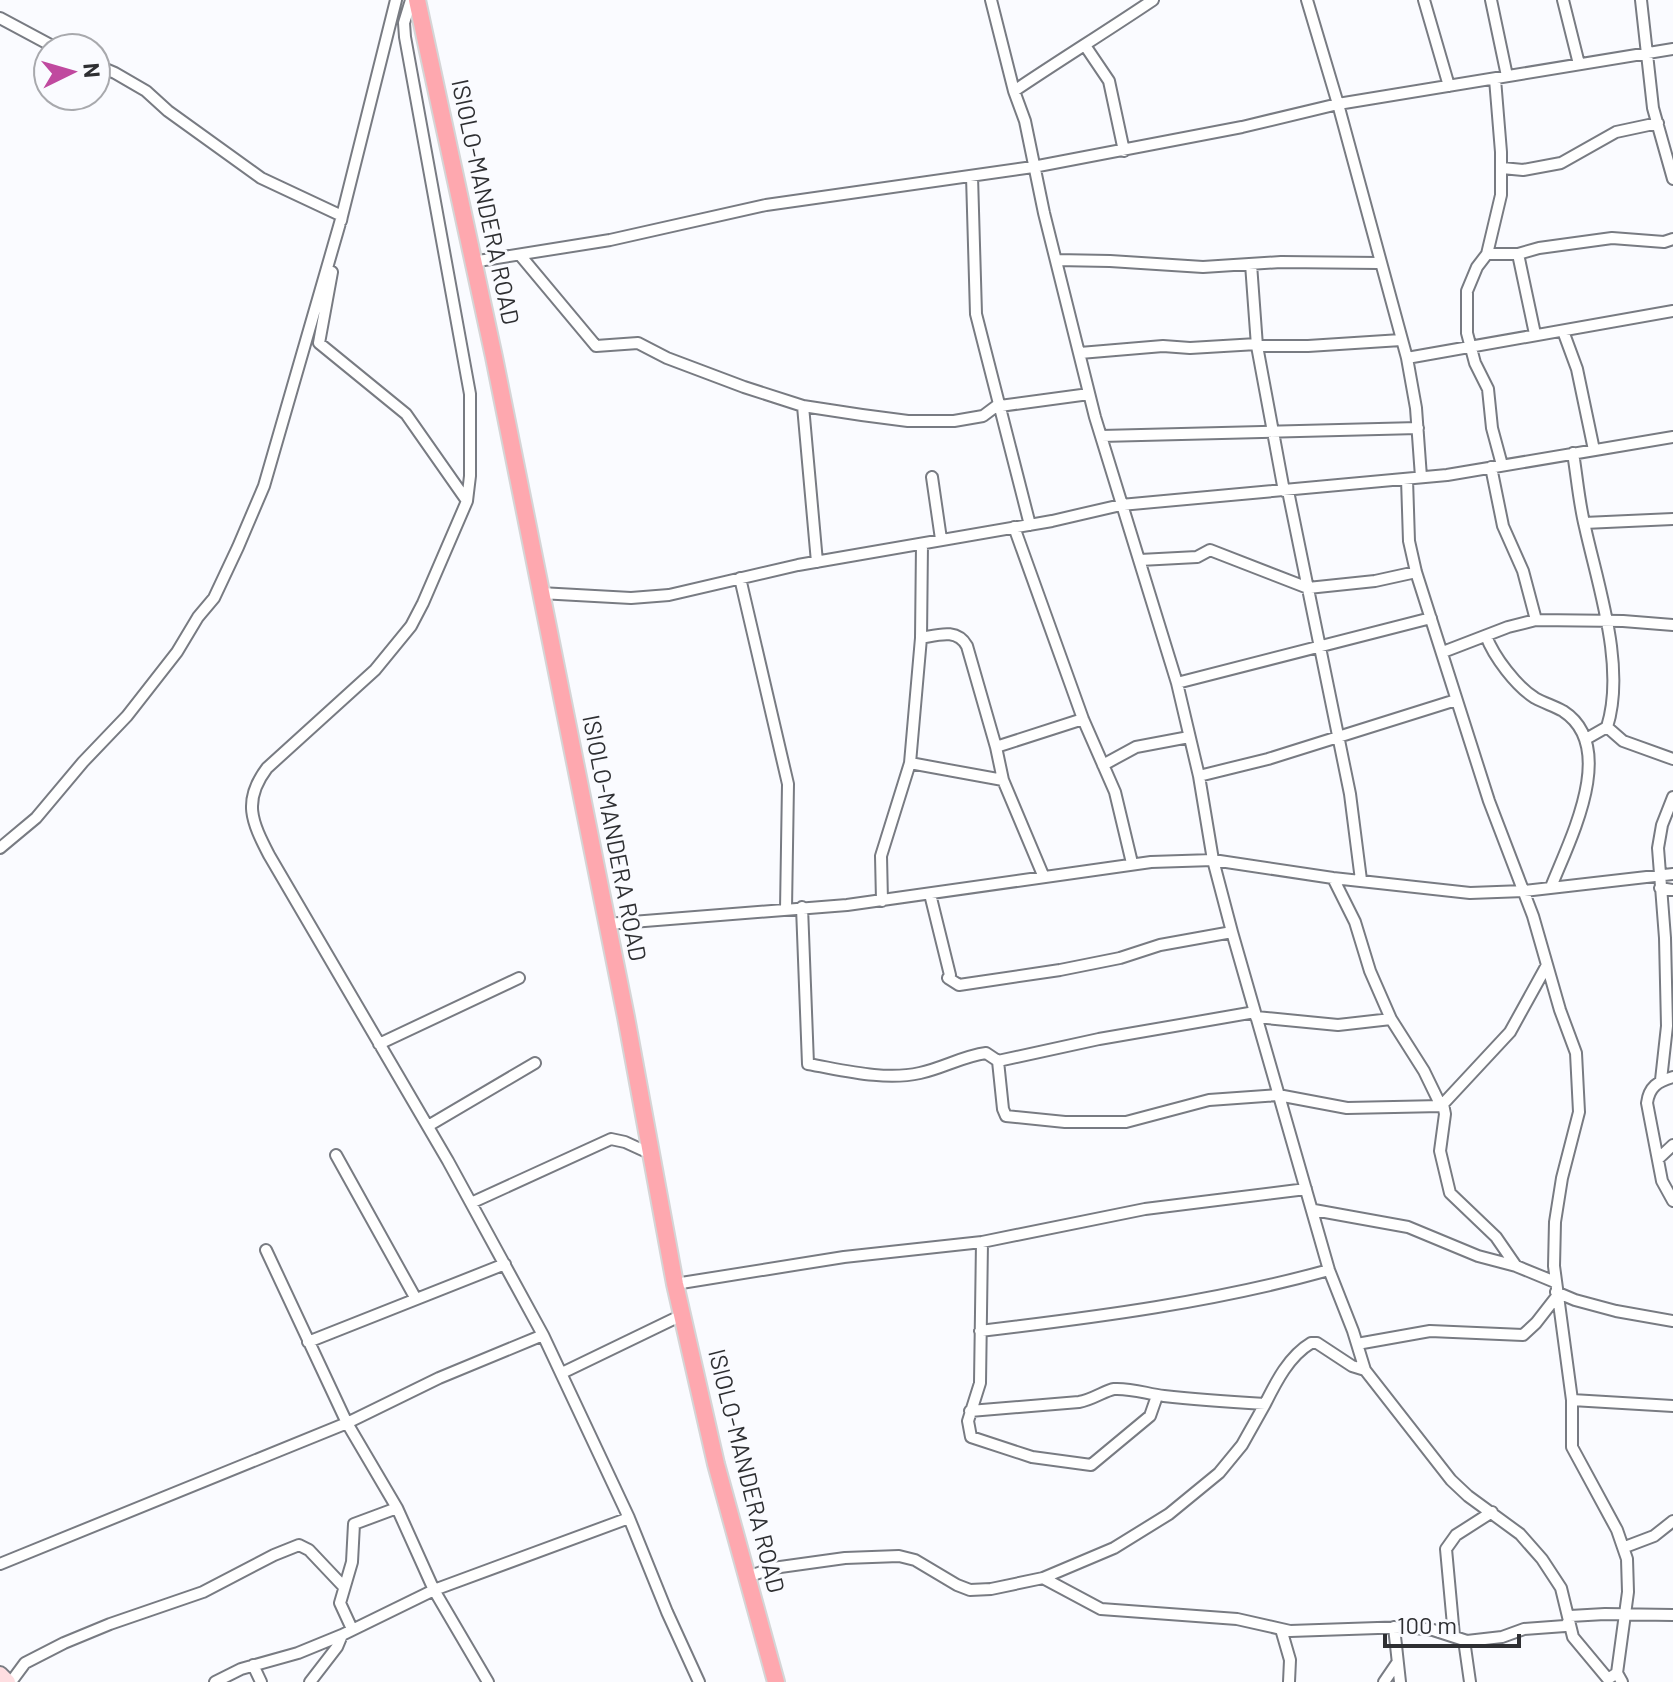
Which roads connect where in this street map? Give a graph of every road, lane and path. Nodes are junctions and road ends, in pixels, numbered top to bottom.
1 (396, 0) edge
2 (411, 0) edge
3 (417, 0) edge
4 (991, 0) edge
5 (1153, 0) edge
6 (1307, 0) edge
7 (1424, 0) edge
8 (1491, 0) edge
9 (1563, 0) edge
10 (1641, 0) edge
11 (0, 18) edge
12 (32, 35) edge
13 (1086, 47) junction
14 (1673, 49) edge
15 (1646, 52) junction
16 (1579, 64) junction
17 (112, 72) edge
18 (1507, 76) junction
19 (1495, 79) junction
20 (1449, 86) junction
21 (1014, 91) junction
22 (1338, 104) junction
23 (1658, 123) junction
24 (1668, 137) edge
25 (1124, 151) junction
26 (1033, 167) junction
27 (1502, 168) junction
28 (972, 176) junction
29 (1673, 179) edge
30 (342, 216) junction
31 (1673, 239) edge
32 (1487, 254) junction
33 (1518, 254) junction
34 (520, 255) junction
35 (1056, 260) junction
36 (472, 262) junction
37 (1379, 263) junction
38 (1251, 264) junction
39 (1673, 311) edge
40 (1563, 331) junction
41 (1535, 334) junction
42 (1401, 340) junction
43 (1257, 345) junction
44 (1469, 346) junction
45 (1080, 353) junction
46 (1407, 358) junction
47 (1089, 394) junction
48 (1000, 405) junction
49 (803, 406) junction
50 (1418, 428) junction
51 (1271, 430) junction
52 (1101, 436) junction
53 (1673, 437) edge
54 (1594, 450) junction
55 (1573, 453) junction
56 (1497, 466) junction
57 (932, 477) dead end
58 (1421, 477) junction
59 (1407, 479) junction
60 (1286, 491) junction
61 (467, 501) junction
62 (1121, 505) junction
63 (1673, 519) edge
64 (1584, 523) junction
65 (1030, 525) junction
66 (1014, 527) junction
67 (941, 539) junction
68 (922, 544) junction
69 (1140, 560) junction
70 (817, 562) junction
71 (1416, 572) junction
72 (740, 578) junction
73 (1308, 588) junction
74 (540, 593) junction
75 (1431, 618) junction
76 (1536, 620) junction
77 (1607, 620) junction
78 (1673, 625) edge
79 (1486, 636) junction
80 (921, 638) junction
81 (1321, 648) junction
82 (1443, 652) junction
83 (1177, 683) junction
84 (1456, 700) junction
85 (1083, 719) junction
86 (1607, 727) junction
87 (1189, 737) junction
88 (1338, 738) junction
89 (1586, 739) junction
90 (996, 747) junction
91 (1673, 759) edge
92 (910, 763) junction
93 (1103, 765) junction
94 (1199, 776) junction
95 (1003, 780) junction
96 (1673, 797) edge
97 (0, 848) edge
98 (1213, 860) junction
99 (1132, 863) junction
100 (1673, 874) edge
101 (1043, 875) junction
102 (1333, 878) junction
103 (1361, 880) junction
104 (1659, 882) junction
105 (1551, 887) junction
106 (1673, 890) edge
107 (1524, 891) junction
108 (930, 894) junction
109 (882, 901) junction
110 (802, 907) junction
111 (786, 909) junction
112 (607, 924) junction
113 (1232, 932) junction
114 (1547, 965) junction
115 (519, 978) dead end
116 (1256, 1015) junction
117 (1391, 1019) junction
118 (379, 1044) junction
119 (998, 1061) junction
120 (535, 1063) dead end
121 (1673, 1077) edge
122 (1661, 1080) junction
123 (1278, 1095) junction
124 (1442, 1105) junction
125 (428, 1126) junction
126 (1673, 1145) edge
127 (649, 1153) junction
128 (336, 1155) dead end
129 (1658, 1159) junction
130 (1306, 1189) junction
131 (1673, 1201) edge
132 (471, 1203) junction
133 (1314, 1210) junction
134 (982, 1242) junction
135 (266, 1250) dead end
136 (505, 1264) junction
137 (1516, 1266) junction
138 (1329, 1270) junction
139 (675, 1284) junction
140 (1556, 1290) junction
141 (416, 1299) junction
142 (682, 1315) junction
143 (1673, 1321) edge
144 (980, 1331) junction
145 (543, 1335) junction
146 (308, 1342) junction
147 (1357, 1344) junction
148 (1365, 1370) junction
149 (562, 1373) junction
150 (1157, 1396) junction
151 (1572, 1400) junction
152 (1265, 1404) junction
153 (1673, 1406) edge
154 (970, 1411) junction
155 (347, 1423) junction
156 (397, 1508) junction
157 (1492, 1512) junction
158 (629, 1518) junction
159 (1673, 1521) edge
160 (1625, 1547) junction
161 (0, 1564) edge
162 (747, 1577) junction
163 (1043, 1578) junction
164 (344, 1587) junction
165 (434, 1590) junction
166 (1673, 1615) edge
167 (1626, 1616) junction
168 (1570, 1619) junction
169 (1394, 1627) junction
170 (1281, 1629) junction
171 (347, 1632) junction
172 (1459, 1638) junction
173 (1397, 1663) junction
174 (253, 1665) junction
175 (0, 1674) edge
176 (1612, 1679) edge
177 (10, 1682) edge
178 (215, 1682) edge
179 (261, 1682) edge
180 (310, 1682) edge
181 (488, 1682) edge
182 (699, 1682) edge
183 (776, 1682) edge
184 (1289, 1682) edge
185 (1384, 1682) edge
186 (1400, 1682) edge
187 (1470, 1682) edge

1 - 30 street
2 - 61 street
3 - 36 highway, ISIOLO-MANDERA ROAD
4 - 21 street
5 - 13 street
6 - 22 street
7 - 20 street
8 - 18 street
9 - 16 street
10 - 15 street
11 - 12 street
13 - 21 street
13 - 25 street
14 - 15 street
15 - 16 street
15 - 23 street
16 - 18 street
17 - 30 street
18 - 19 street
19 - 20 street
19 - 27 street
20 - 22 street
21 - 26 street
22 - 25 street
22 - 37 street
23 - 24 street
23 - 27 street
24 - 29 street
25 - 26 street
26 - 28 street
26 - 35 street
27 - 32 street
28 - 34 street
28 - 48 street
30 - 61 street
30 - 97 street
31 - 33 street
32 - 33 street
32 - 44 street
33 - 41 street
34 - 36 street
34 - 49 street
35 - 38 street
35 - 45 street
36 - 74 highway, ISIOLO-MANDERA ROAD
37 - 38 street
37 - 42 street
38 - 43 street
39 - 40 street
40 - 41 street
40 - 54 street
41 - 44 street
42 - 43 street
42 - 46 street
43 - 45 street
43 - 51 street
44 - 46 street
44 - 56 street
45 - 47 street
46 - 50 street
47 - 48 street
47 - 52 street
48 - 49 street
48 - 65 street
49 - 70 street
50 - 51 street
50 - 58 street
51 - 52 street
51 - 60 street
52 - 62 street
53 - 54 street
54 - 55 street
55 - 56 street
55 - 64 street
56 - 58 street
56 - 76 street
57 - 67 street
58 - 59 street
59 - 60 street
59 - 71 street
60 - 62 street
60 - 73 street
61 - 118 street
62 - 65 street
62 - 69 street
63 - 64 street
64 - 77 street
65 - 66 street
66 - 67 street
66 - 85 street
67 - 68 street
68 - 70 street
68 - 80 street
69 - 73 street
69 - 83 street
70 - 72 street
71 - 73 street
71 - 75 street
72 - 74 street
72 - 111 street
73 - 81 street
74 - 112 highway, ISIOLO-MANDERA ROAD
75 - 81 street
75 - 82 street
76 - 77 street
76 - 79 street
77 - 78 street
77 - 86 street
79 - 82 street
79 - 89 street
80 - 90 street
80 - 92 street
81 - 83 street
81 - 88 street
82 - 84 street
83 - 87 street
84 - 88 street
84 - 107 street
85 - 90 street
85 - 93 street
86 - 89 street
86 - 91 street
87 - 93 street
87 - 94 street
88 - 94 street
88 - 103 street
89 - 105 street
90 - 95 street
92 - 95 street
92 - 109 street
93 - 99 street
94 - 98 street
95 - 101 street
96 - 104 street
98 - 99 street
98 - 102 street
98 - 113 street
99 - 101 street
100 - 104 street
101 - 108 street
102 - 103 street
102 - 117 street
103 - 107 street
104 - 105 street
104 - 106 street
104 - 122 street
105 - 107 street
107 - 114 street
108 - 109 street
108 - 113 street
109 - 110 street
110 - 111 street
110 - 119 street
111 - 112 street
112 - 127 highway, ISIOLO-MANDERA ROAD
113 - 116 street
114 - 124 street
114 - 140 street
115 - 118 street
116 - 117 street
116 - 119 street
116 - 123 street
117 - 124 street
118 - 125 street
119 - 123 street
120 - 125 street
121 - 122 street
122 - 129 street
123 - 124 street
123 - 130 street
124 - 137 street
125 - 132 street
126 - 129 street
127 - 132 street
127 - 139 highway, ISIOLO-MANDERA ROAD
128 - 141 street
129 - 131 street
130 - 133 street
130 - 134 street
132 - 136 street
133 - 137 street
133 - 138 street
134 - 139 street
134 - 144 street
135 - 146 street
136 - 141 street
136 - 145 street
137 - 140 street
138 - 144 street
138 - 147 street
139 - 142 highway, ISIOLO-MANDERA ROAD
140 - 143 street
140 - 147 street
140 - 151 street
141 - 146 street
142 - 149 street
142 - 162 highway, ISIOLO-MANDERA ROAD
144 - 154 street
145 - 149 street
145 - 155 street
146 - 155 street
147 - 148 street
148 - 152 street
148 - 157 street
149 - 158 street
150 - 152 street
150 - 154 street
150 - 154 street
151 - 153 street
151 - 160 street
152 - 163 street
155 - 156 street
155 - 161 street
156 - 164 street
156 - 165 street
157 - 168 street
157 - 172 street
158 - 165 street
158 - 182 street
159 - 160 street
160 - 167 street
162 - 163 street
162 - 183 highway, ISIOLO-MANDERA ROAD
163 - 170 street
164 - 171 street
164 - 177 street
165 - 171 street
165 - 181 street
166 - 167 street
167 - 168 street
167 - 176 street
168 - 172 street
168 - 176 street
169 - 170 street
169 - 172 street
169 - 173 street
170 - 184 street
171 - 174 street
171 - 180 street
172 - 187 street
173 - 185 street
173 - 186 street
174 - 178 street
174 - 179 street
175 - 177 main road

